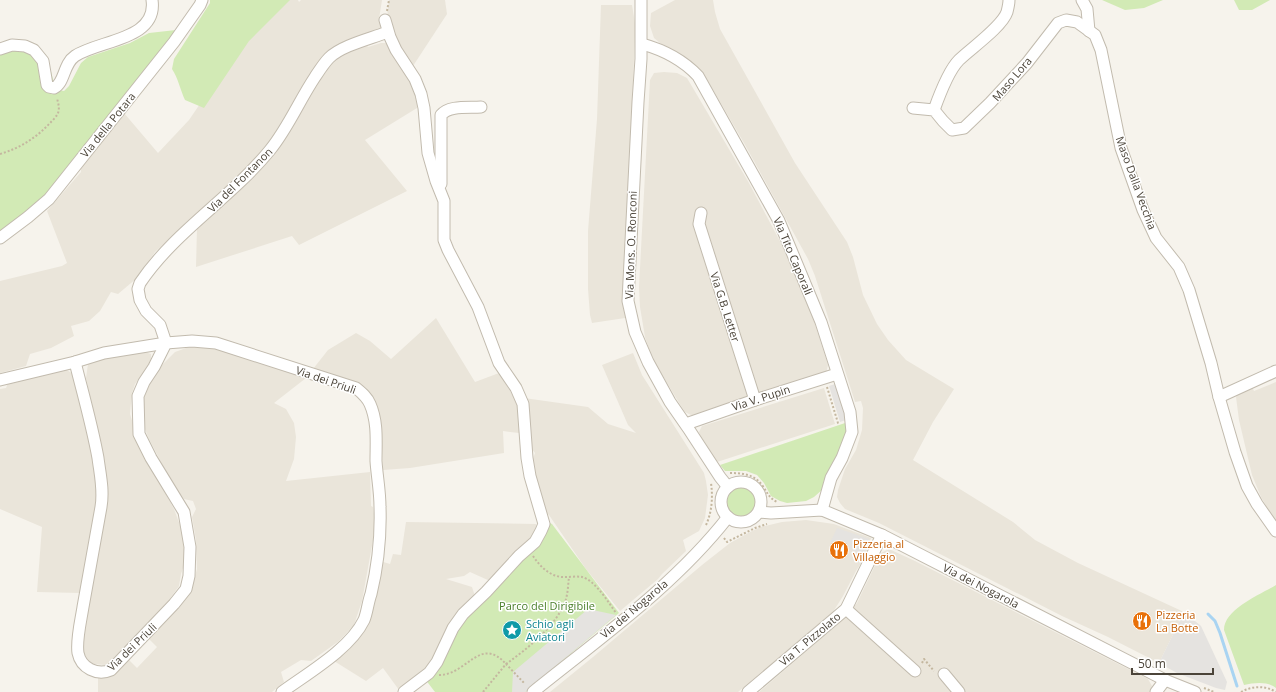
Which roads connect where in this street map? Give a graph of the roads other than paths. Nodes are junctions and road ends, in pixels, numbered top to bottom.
1 (152, 0) edge
2 (202, 0) edge
3 (641, 0) edge
4 (1009, 0) edge
5 (1082, 0) edge
6 (385, 20) dead end
7 (1089, 31) junction
8 (385, 33) dead end
9 (642, 44) junction
10 (0, 49) edge
11 (481, 107) dead end
12 (913, 108) dead end
13 (934, 110) junction
14 (442, 192) junction
15 (702, 213) dead end
16 (0, 238) edge
17 (166, 343) junction
18 (75, 362) junction
19 (1276, 371) edge
20 (837, 374) junction
21 (0, 380) edge
22 (1219, 398) junction
23 (755, 400) junction
24 (686, 424) junction
25 (728, 487) junction
26 (822, 510) junction
27 (760, 512) junction
28 (728, 517) junction
29 (1276, 531) edge
30 (882, 534) junction
31 (846, 608) junction
32 (914, 671) road end
33 (944, 674) road end
34 (1165, 680) junction
35 (530, 688) edge
36 (1197, 689) edge
37 (282, 692) edge
38 (404, 692) edge
39 (748, 692) edge
40 (960, 692) edge
41 (1156, 692) edge

1 - 10 street
2 - 16 street, Via della Potara
3 - 9 street, Via Mons. O. Ronconi
4 - 13 street
5 - 7 street
6 - 14 street
7 - 13 street, Maso Lora
7 - 22 street, Maso Dalla Vecchia
8 - 17 street, Via del Fontanon
9 - 20 street, Via Tito Caporali
9 - 24 street, Via Mons. O. Ronconi
11 - 14 street
12 - 13 street
14 - 38 street
15 - 23 street, Via G.B. Letter
17 - 18 street, Via dei Priuli
17 - 18 street, Via dei Priuli
17 - 37 street, Via dei Priuli
18 - 21 street, Via dei Priuli
19 - 22 street
20 - 23 street, Via V. Pupin
20 - 26 street, Via Tito Caporali
22 - 29 street, Maso Dalla Vecchia
23 - 24 street, Via V. Pupin
24 - 25 street, Via Mons. O. Ronconi
25 - 27 street
25 - 28 street
26 - 27 street, Via dei Nogarola
26 - 30 street, Via dei Nogarola
27 - 28 street
28 - 35 street, Via dei Nogarola
30 - 31 street, Via T. Pizzolato
30 - 34 street, Via dei Nogarola
31 - 32 street
31 - 39 street, Via T. Pizzolato
33 - 40 street
34 - 36 street, Via dei Nogarola
34 - 41 street

